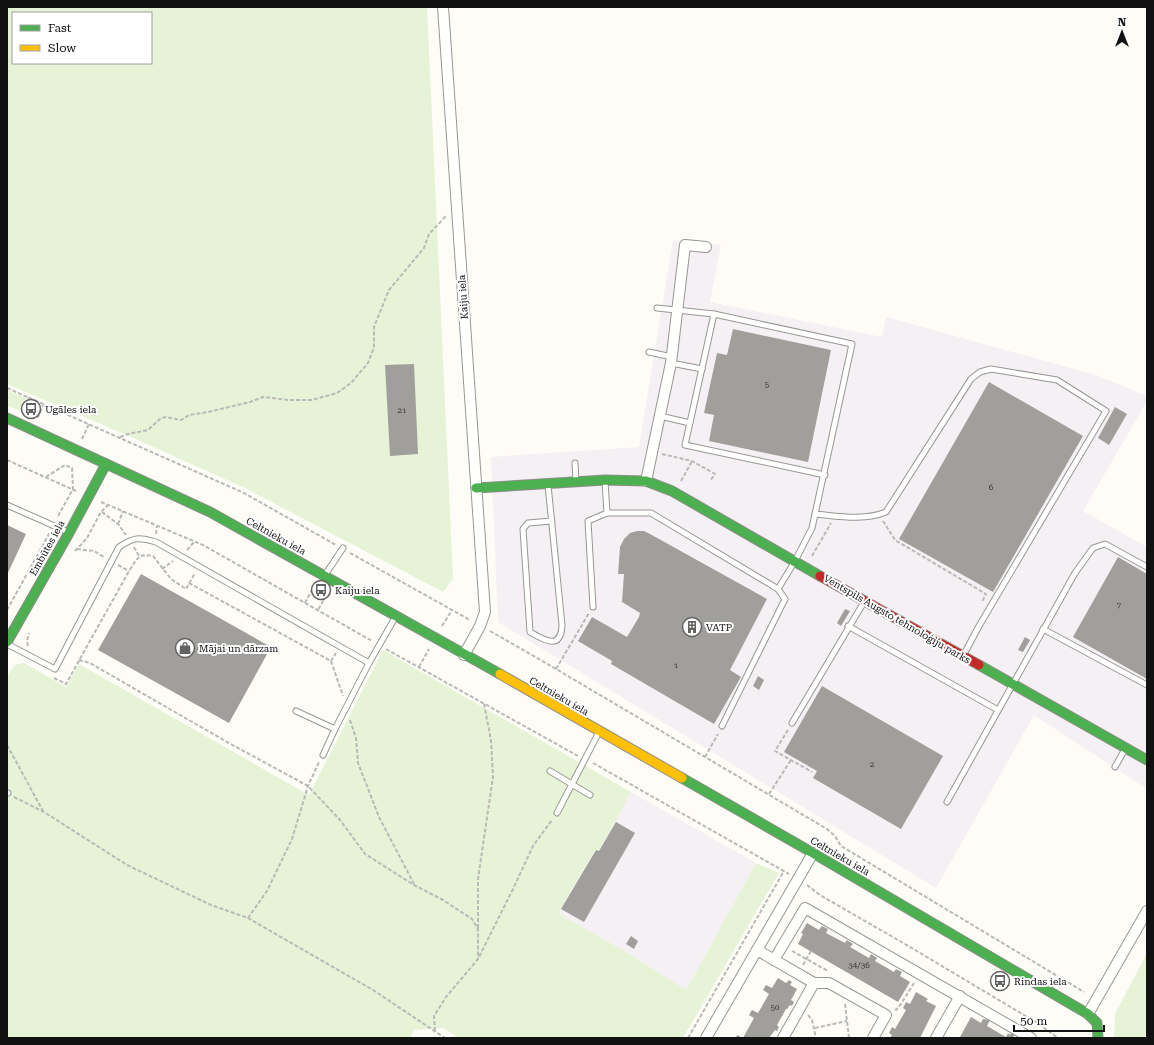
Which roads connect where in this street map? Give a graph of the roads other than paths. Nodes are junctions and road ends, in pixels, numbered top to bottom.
1 (443, 7) edge
2 (706, 247) dead end
3 (657, 308) dead end
4 (678, 310) junction
5 (714, 314) junction
6 (649, 352) dead end
7 (672, 360) junction
8 (702, 369) junction
9 (660, 416) junction
10 (7, 418) edge
11 (690, 423) junction
12 (574, 463) dead end
13 (106, 464) junction
14 (825, 475) junction
15 (605, 480) junction
16 (646, 481) junction
17 (576, 482) junction
18 (548, 484) junction
19 (476, 488) junction
20 (7, 505) edge
21 (607, 513) junction
22 (816, 514) junction
23 (552, 520) junction
24 (69, 532) junction
25 (343, 548) road end
26 (795, 561) junction
27 (1147, 567) edge
28 (325, 576) junction
29 (778, 589) junction
30 (864, 601) junction
31 (593, 607) road end
32 (396, 615) junction
33 (848, 626) junction
34 (1043, 629) junction
35 (7, 643) edge
36 (464, 654) junction
37 (963, 657) junction
38 (369, 664) junction
39 (1012, 685) junction
40 (1147, 685) edge
41 (998, 710) junction
42 (296, 711) dead end
43 (792, 723) road end
44 (722, 726) road end
45 (335, 729) junction
46 (600, 732) junction
47 (1126, 748) junction
48 (323, 755) road end
49 (1147, 760) edge
50 (1115, 767) dead end
51 (550, 771) dead end
52 (572, 784) junction
53 (590, 795) dead end
54 (947, 802) dead end
55 (557, 813) road end
56 (813, 853) junction
57 (1147, 911) edge
58 (756, 950) junction
59 (774, 960) junction
60 (814, 983) junction
61 (960, 996) junction
62 (1088, 1014) junction
63 (706, 1038) edge
64 (783, 1038) edge
65 (873, 1038) edge
66 (936, 1038) edge
67 (1031, 1038) edge
68 (1098, 1038) edge

1 - 19 street, Kaiju iela
2 - 4 street
3 - 4 lane
4 - 5 lane
4 - 7 street
5 - 8 lane
5 - 14 lane
6 - 7 lane
7 - 8 lane
7 - 9 street
8 - 11 lane
9 - 11 lane
9 - 16 street
10 - 13 street, Celtnieku iela
11 - 14 lane
12 - 17 lane
13 - 24 street, Embūtes iela
13 - 28 street, Celtnieku iela
14 - 22 lane
15 - 16 street, Ventspils Augsto tehnoloģiju parks
15 - 17 street, Ventspils Augsto tehnoloģiju parks
15 - 21 lane
16 - 26 street, Ventspils Augsto tehnoloģiju parks
17 - 18 street, Ventspils Augsto tehnoloģiju parks
18 - 19 street, Ventspils Augsto tehnoloģiju parks
18 - 23 lane
19 - 36 street, Kaiju iela
20 - 24 lane
21 - 29 lane
21 - 31 lane
22 - 26 lane
22 - 37 lane
23 - 23 lane
24 - 35 street, Embūtes iela
25 - 28 lane
26 - 29 lane
26 - 30 street, Ventspils Augsto tehnoloģiju parks
27 - 34 lane
28 - 32 street, Celtnieku iela
29 - 44 lane
30 - 33 lane
30 - 37 street, Ventspils Augsto tehnoloģiju parks
32 - 36 street, Celtnieku iela
32 - 38 lane
33 - 41 lane
33 - 43 lane
34 - 39 lane
34 - 40 lane
35 - 38 lane
36 - 46 street, Celtnieku iela
37 - 39 street, Ventspils Augsto tehnoloģiju parks
38 - 45 lane
39 - 41 lane
39 - 47 street, Ventspils Augsto tehnoloģiju parks
41 - 54 lane
42 - 45 lane
45 - 48 lane
46 - 52 lane
46 - 56 street, Celtnieku iela
47 - 49 street, Ventspils Augsto tehnoloģiju parks
47 - 50 lane
51 - 52 lane
52 - 53 lane
52 - 55 lane
56 - 58 street
56 - 62 street, Celtnieku iela
57 - 62 street
58 - 59 street
58 - 63 street
59 - 60 street
59 - 61 street
60 - 64 street
60 - 65 street
61 - 66 street
61 - 67 street
62 - 68 street

